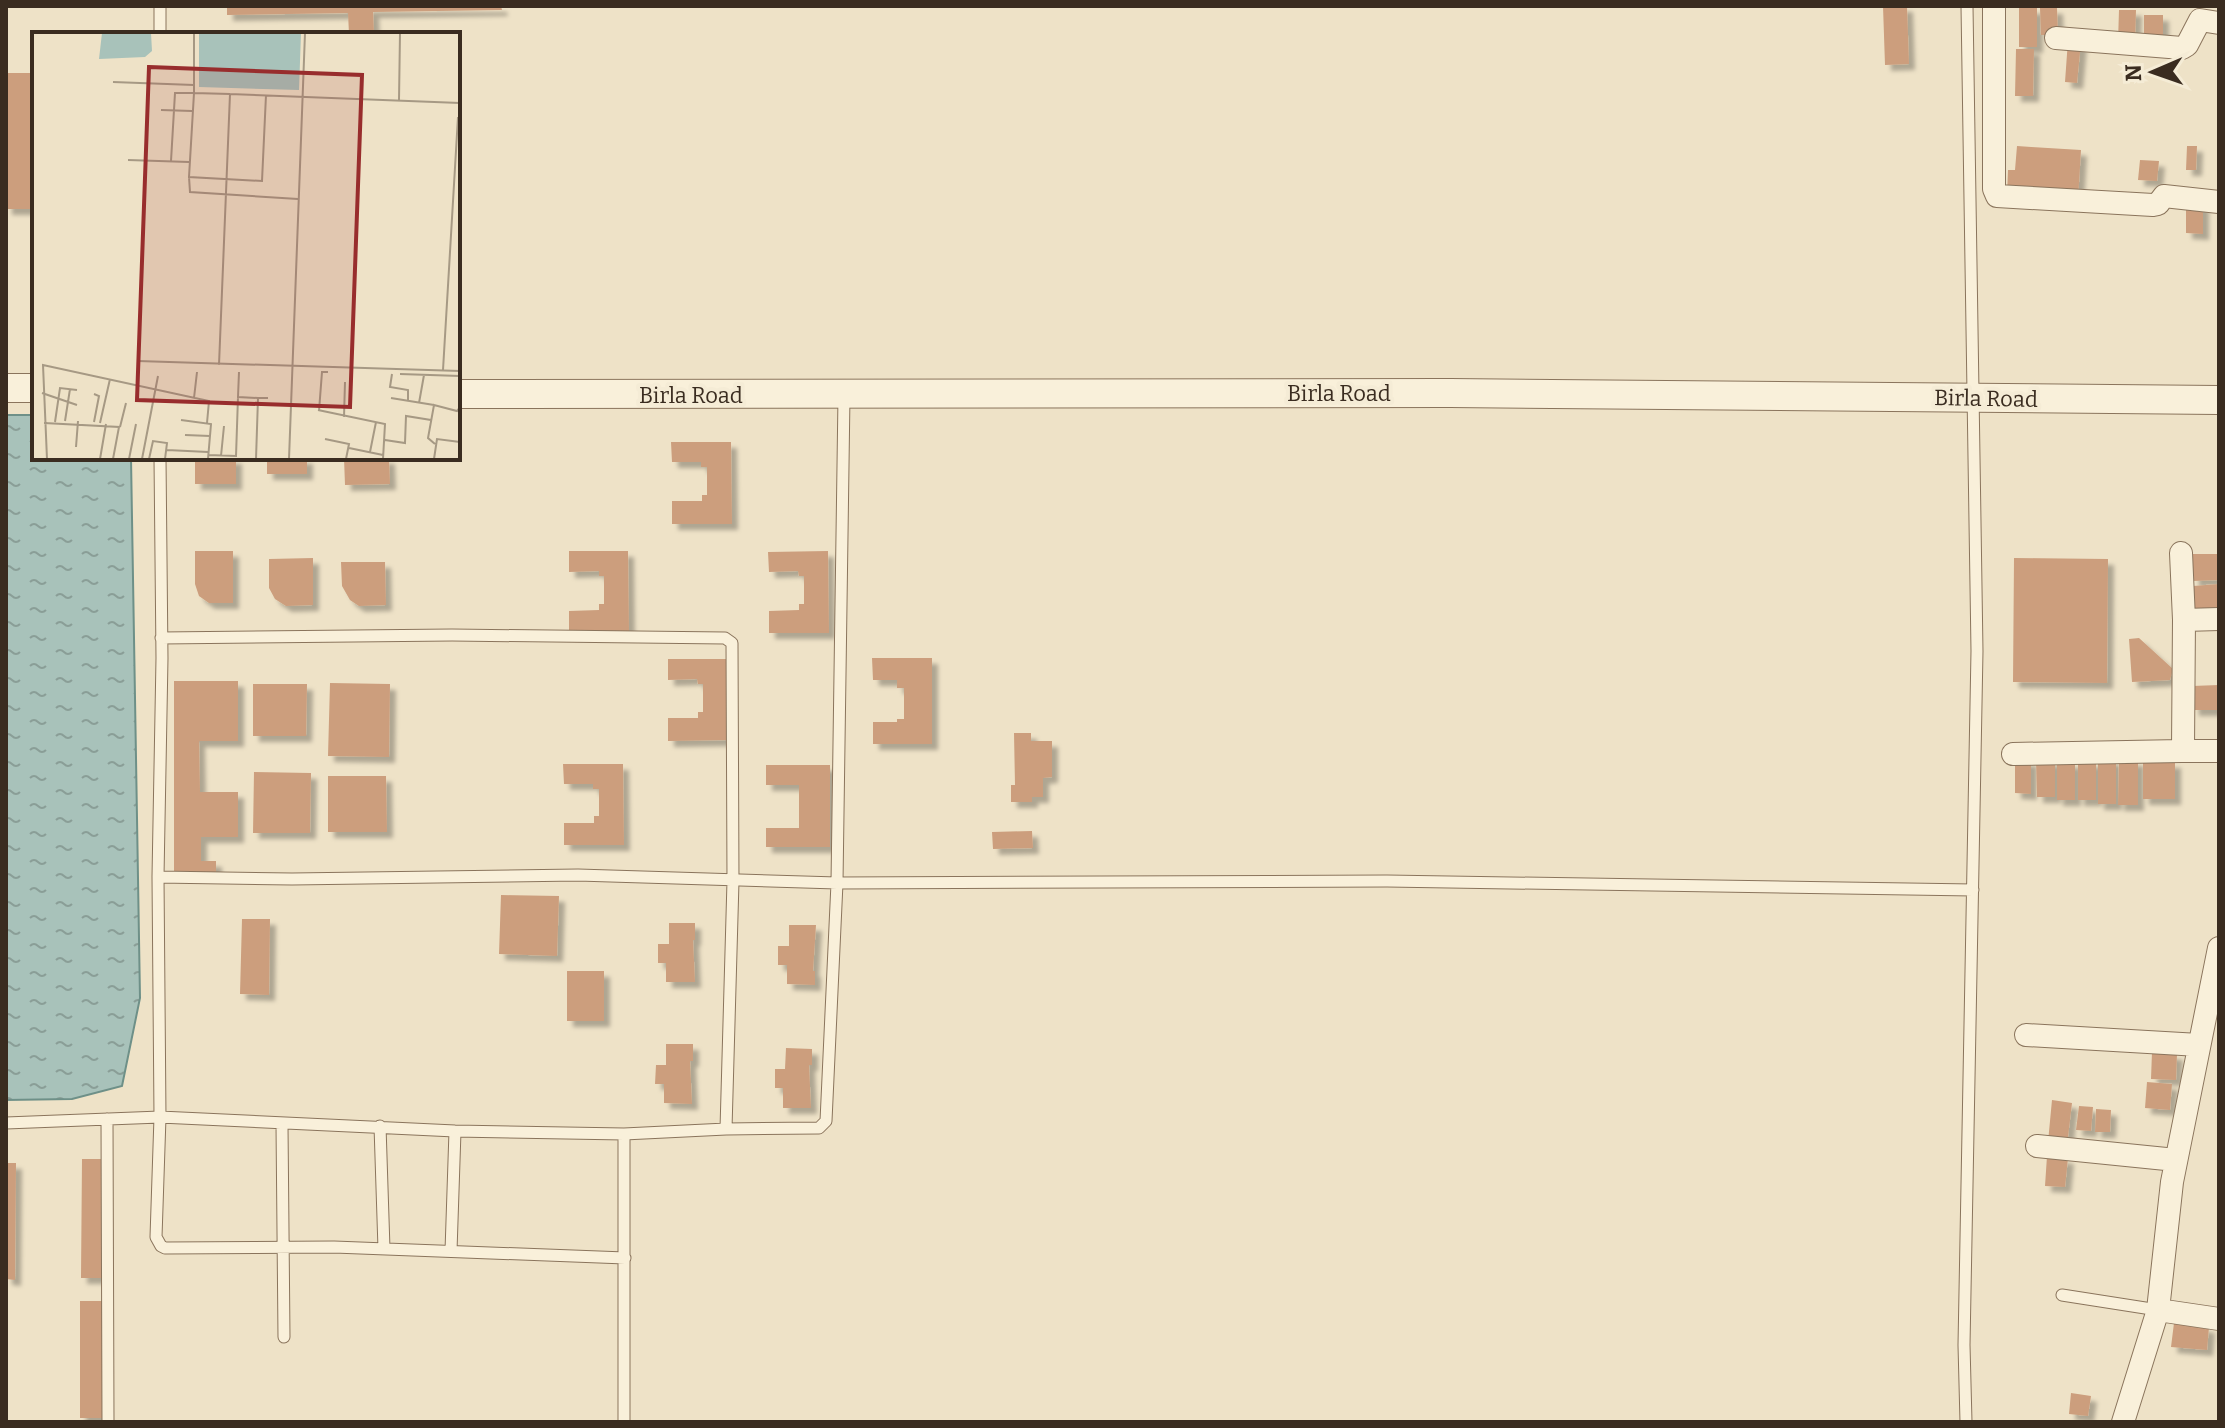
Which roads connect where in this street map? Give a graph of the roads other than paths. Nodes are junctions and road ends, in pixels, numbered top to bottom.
1 (160, 6) edge
2 (1967, 6) edge
3 (1994, 6) edge
4 (2219, 23) edge
5 (160, 32) edge
6 (2056, 38) dead end
7 (2219, 202) edge
8 (6, 388) edge
9 (32, 388) edge
10 (460, 394) edge
11 (844, 395) junction
12 (1973, 397) junction
13 (2219, 400) edge
14 (160, 460) edge
15 (2181, 553) dead end
16 (2219, 619) edge
17 (2184, 620) junction
18 (161, 638) junction
19 (2181, 751) junction
20 (2219, 751) edge
21 (2013, 754) dead end
22 (158, 877) junction
23 (733, 881) junction
24 (837, 883) junction
25 (1973, 890) junction
26 (2219, 948) edge
27 (2026, 1035) dead end
28 (2199, 1045) junction
29 (160, 1117) junction
30 (107, 1119) junction
31 (6, 1123) edge
32 (282, 1125) junction
33 (380, 1126) junction
34 (726, 1129) junction
35 (455, 1131) junction
36 (624, 1134) junction
37 (2037, 1146) dead end
38 (2176, 1160) junction
39 (283, 1247) junction
40 (384, 1249) junction
41 (451, 1251) junction
42 (625, 1258) junction
43 (2062, 1295) dead end
44 (2158, 1310) junction
45 (2219, 1319) edge
46 (284, 1337) dead end
47 (108, 1422) edge
48 (624, 1422) edge
49 (1966, 1422) edge
50 (2123, 1422) edge

1 - 5 lane
2 - 12 lane
3 - 7 street
4 - 6 street
8 - 9 street
10 - 11 street, Birla Road
11 - 12 street, Birla Road
11 - 24 lane
12 - 13 street, Birla Road
12 - 25 lane
14 - 18 lane
15 - 17 street
16 - 17 street
17 - 19 street
18 - 22 lane
18 - 23 lane
19 - 20 street
19 - 21 street
22 - 23 lane
22 - 29 lane
23 - 24 lane
23 - 34 lane
24 - 25 lane
24 - 34 lane
25 - 49 lane
26 - 28 street
27 - 28 street
28 - 38 street
29 - 30 lane
29 - 32 lane
29 - 39 lane
30 - 31 lane
30 - 47 lane
32 - 33 lane
32 - 39 lane
33 - 35 lane
33 - 40 lane
34 - 36 lane
35 - 36 lane
35 - 41 lane
36 - 42 lane
37 - 38 street
38 - 44 street
39 - 40 lane
39 - 46 lane
40 - 41 lane
41 - 42 lane
42 - 48 lane
43 - 44 lane
44 - 45 street
44 - 50 street

